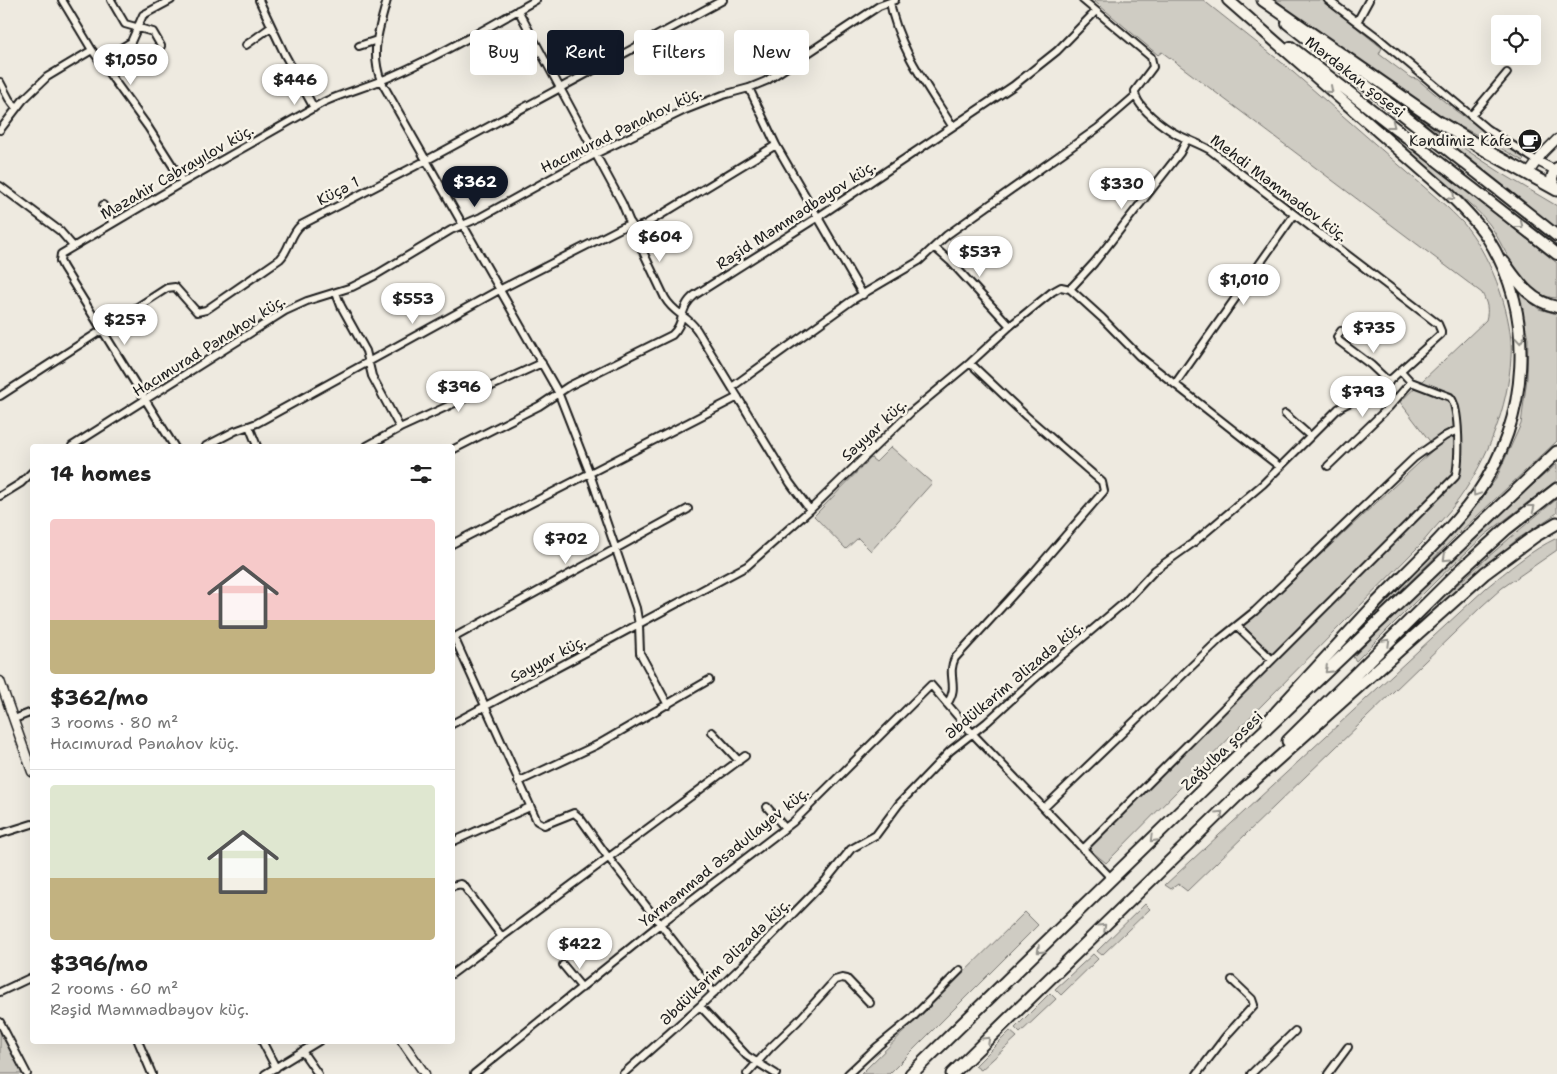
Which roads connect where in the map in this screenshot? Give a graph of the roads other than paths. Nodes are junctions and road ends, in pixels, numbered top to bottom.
1 (62, 0) edge
2 (111, 0) edge
3 (171, 0) edge
4 (259, 0) edge
5 (387, 0) edge
6 (536, 0) edge
7 (723, 0) edge
8 (1083, 0) edge
9 (1228, 0) edge
10 (1261, 0) edge
11 (1328, 0) edge
12 (1369, 0) edge
13 (892, 1) edge
14 (518, 10) junction
15 (1096, 11) junction
16 (1358, 22) junction
17 (137, 27) junction
18 (272, 28) junction
19 (377, 40) junction
20 (246, 45) dead end
21 (161, 46) dead end
22 (359, 46) dead end
23 (92, 50) junction
24 (100, 61) junction
25 (1507, 73) dead end
26 (381, 81) junction
27 (0, 82) edge
28 (559, 87) junction
29 (749, 88) junction
30 (1135, 96) junction
31 (16, 108) junction
32 (314, 108) junction
33 (1470, 116) junction
34 (952, 126) junction
35 (0, 130) edge
36 (1187, 139) junction
37 (1557, 139) edge
38 (776, 145) junction
39 (595, 154) junction
40 (427, 160) junction
41 (1536, 162) junction
42 (1556, 169) edge
43 (1528, 174) junction
44 (183, 182) junction
45 (0, 186) edge
46 (1557, 190) edge
47 (103, 205) dead end
48 (1294, 215) junction
49 (818, 217) junction
50 (114, 223) junction
51 (464, 224) junction
52 (632, 226) junction
53 (1557, 236) edge
54 (1488, 239) junction
55 (73, 246) junction
56 (934, 247) junction
57 (1557, 254) edge
58 (1070, 289) junction
59 (501, 290) junction
60 (336, 293) junction
61 (863, 295) junction
62 (1557, 307) edge
63 (682, 315) junction
64 (1010, 326) junction
65 (103, 330) junction
66 (1341, 331) dead end
67 (1441, 331) joint
68 (368, 361) junction
69 (542, 363) junction
70 (970, 363) junction
71 (1401, 371) junction
72 (1389, 382) junction
73 (1411, 382) junction
74 (1175, 384) junction
75 (732, 387) junction
76 (558, 392) junction
77 (0, 396) edge
78 (738, 397) junction
79 (146, 400) junction
80 (1285, 414) dead end
81 (250, 426) junction
82 (400, 428) junction
83 (1457, 430) junction
84 (1310, 436) junction
85 (75, 444) edge
86 (173, 444) edge
87 (210, 444) edge
88 (256, 444) edge
89 (371, 444) edge
90 (455, 448) edge
91 (1557, 452) edge
92 (1328, 466) dead end
93 (1280, 467) junction
94 (590, 474) junction
95 (30, 477) edge
96 (1557, 488) edge
97 (0, 496) edge
98 (688, 508) dead end
99 (810, 510) junction
100 (1557, 523) edge
101 (455, 542) edge
102 (616, 550) junction
103 (639, 625) junction
104 (1237, 626) junction
105 (455, 637) edge
106 (455, 642) edge
107 (1272, 660) junction
108 (709, 680) dead end
109 (0, 681) edge
110 (947, 704) junction
111 (668, 705) junction
112 (486, 707) junction
113 (30, 713) edge
114 (14, 719) junction
115 (455, 722) edge
116 (712, 732) dead end
117 (972, 733) junction
118 (745, 756) dead end
119 (739, 761) junction
120 (30, 766) edge
121 (1225, 768) junction
122 (518, 782) junction
123 (1243, 790) junction
124 (530, 807) junction
125 (767, 807) dead end
126 (1044, 808) junction
127 (30, 825) edge
128 (785, 828) junction
129 (0, 834) edge
130 (455, 841) edge
131 (1083, 849) junction
132 (608, 857) junction
133 (1112, 879) junction
134 (455, 885) edge
135 (660, 924) junction
136 (502, 937) junction
137 (563, 965) dead end
138 (960, 970) dead end
139 (455, 972) edge
140 (30, 977) edge
141 (1232, 980) dead end
142 (582, 988) junction
143 (0, 992) edge
144 (714, 993) junction
145 (870, 1003) dead end
146 (700, 1006) junction
147 (0, 1022) edge
148 (1295, 1031) dead end
149 (139, 1044) edge
150 (264, 1044) edge
151 (314, 1044) edge
152 (404, 1044) edge
153 (1348, 1047) dead end
154 (302, 1051) junction
155 (758, 1063) junction
156 (276, 1068) junction
157 (28, 1074) edge
158 (152, 1074) edge
159 (265, 1074) edge
160 (318, 1074) edge
161 (425, 1074) edge
162 (474, 1074) edge
163 (623, 1074) edge
164 (747, 1074) edge
165 (776, 1074) edge
166 (848, 1074) edge
167 (911, 1074) edge
168 (952, 1074) edge
169 (1197, 1074) edge
170 (1251, 1074) edge
171 (1328, 1074) edge

1 - 23 street
2 - 17 street
3 - 17 street
4 - 18 street
5 - 19 street
6 - 14 street, Məzahir Cəbrayılov küç.
7 - 28 street, Küçə 1
8 - 15 street
9 -> 54 main road
9 -> 57 main road, Mərdəkan şosesi
10 - 43 highway
10 - 53 main road, Mərdəkan şosesi
11 - 16 street
12 - 16 street
13 - 29 street, Hacımurad Pənahov küç.
13 - 34 street
14 - 26 street, Məzahir Cəbrayılov küç.
14 - 28 street
15 - 30 street
15 - 34 street, Rəşid Məmmədbəyov küç.
16 - 33 street
17 - 21 street
17 - 24 street
18 - 20 street
18 - 32 street
19 - 22 street
19 - 26 street
23 - 24 street
23 - 31 street
24 - 44 street
25 - 33 street
26 - 32 street, Məzahir Cəbrayılov küç.
26 - 40 street
27 - 31 street
28 - 39 street
28 - 40 street, Küçə 1
29 - 38 street
29 - 39 street, Hacımurad Pənahov küç.
30 - 36 street, Mehdi Məmmədov küç.
30 - 56 street
31 - 35 street
32 - 44 street, Məzahir Cəbrayılov küç.
33 - 41 street
34 - 49 street, Rəşid Məmmədbəyov küç.
36 - 48 street, Mehdi Məmmədov küç.
36 - 58 street
37 - 41 street
38 - 49 street
38 - 52 street
39 - 51 street, Hacımurad Pənahov küç.
39 - 52 street
40 - 51 street
40 - 65 street, Küçə 1
41 - 42 street
41 - 43 street
42 - 46 main road
43 - 46 highway
44 - 50 street, Məzahir Cəbrayılov küç.
45 - 55 street
47 - 50 street
48 - 67 street, Mehdi Məmmədov küç.
48 - 74 street
49 - 61 street
49 - 63 street, Rəşid Məmmədbəyov küç.
50 - 55 street, Məzahir Cəbrayılov küç.
51 - 59 street
51 - 60 street, Hacımurad Pənahov küç.
52 - 59 street
52 - 63 street
54 - 62 main road
54 -> 121 main road
55 - 65 street
56 - 61 street
56 - 64 street
58 - 64 street, Səyyar küç.
58 - 74 street
59 - 68 street
59 - 69 street
60 - 68 street
60 - 79 street, Hacımurad Pənahov küç.
61 - 75 street
63 - 75 street
63 - 76 street, Rəşid Məmmədbəyov küç.
64 - 70 street, Səyyar küç.
65 - 77 street, Küçə 1
65 - 79 street
66 - 72 street
67 - 71 street, Əbdülkərim Əlizadə küç.
68 - 81 street
68 - 82 street
69 - 76 street
69 - 82 street
70 - 99 street, Səyyar küç.
70 - 110 street
71 - 72 street, Əbdülkərim Əlizadə küç.
71 - 73 street
72 - 84 street, Əbdülkərim Əlizadə küç.
73 - 83 street
73 - 92 street
74 - 93 street
75 - 78 street
76 - 90 street, Rəşid Məmmədbəyov küç.
76 - 94 street
78 - 94 street
78 - 99 street
79 - 85 street, Hacımurad Pənahov küç.
79 - 86 street
80 - 84 street
81 - 87 street
81 - 88 street
82 - 89 street
83 - 104 street
83 - 107 street
84 - 93 street, Əbdülkərim Əlizadə küç.
91 -> 121 highway, Zağulba şosesi
93 - 117 street, Əbdülkərim Əlizadə küç.
94 - 101 street
94 - 102 street
95 - 97 street
123 -> 96 highway
98 - 102 street
99 - 103 street, Səyyar küç.
100 - 123 highway
102 - 103 street
102 - 105 street
103 - 111 street
103 - 112 street, Səyyar küç.
104 - 107 street
104 - 126 street
106 - 112 street
107 - 131 street
108 - 111 street
109 - 114 street
110 - 117 street
110 - 128 street, Yarməmməd Əsədullayev küç.
111 - 122 street
112 - 115 street, Səyyar küç.
112 - 122 street
113 - 114 street
114 - 120 street
116 - 119 street
117 - 126 street
117 - 144 street, Əbdülkərim Əlizadə küç.
118 - 119 street
119 - 132 street
121 -> 133 highway, Zağulba şosesi
122 - 124 street
168 -> 123 highway
124 - 130 street
124 - 132 street
125 - 128 street
126 - 131 street
127 - 129 street
128 - 135 street, Yarməmməd Əsədullayev küç.
131 - 133 street
132 - 135 street
132 - 136 street
133 -> 167 highway, Zağulba şosesi
134 - 136 street
135 - 142 street, Yarməmməd Əsədullayev küç.
135 - 144 street
136 - 139 street
137 - 142 street
138 - 166 street
140 - 143 street
141 - 169 street
142 - 162 street, Yarməmməd Əsədullayev küç.
144 - 146 street, Əbdülkərim Əlizadə küç.
145 - 155 street
146 - 155 street
146 - 163 street, Əbdülkərim Əlizadə küç.
147 - 157 street
148 - 170 street
149 - 158 street
150 - 156 street
151 - 154 street
152 - 161 street
153 - 171 street
154 - 156 street
154 - 160 street
155 - 164 street
155 - 165 street
156 - 159 street

